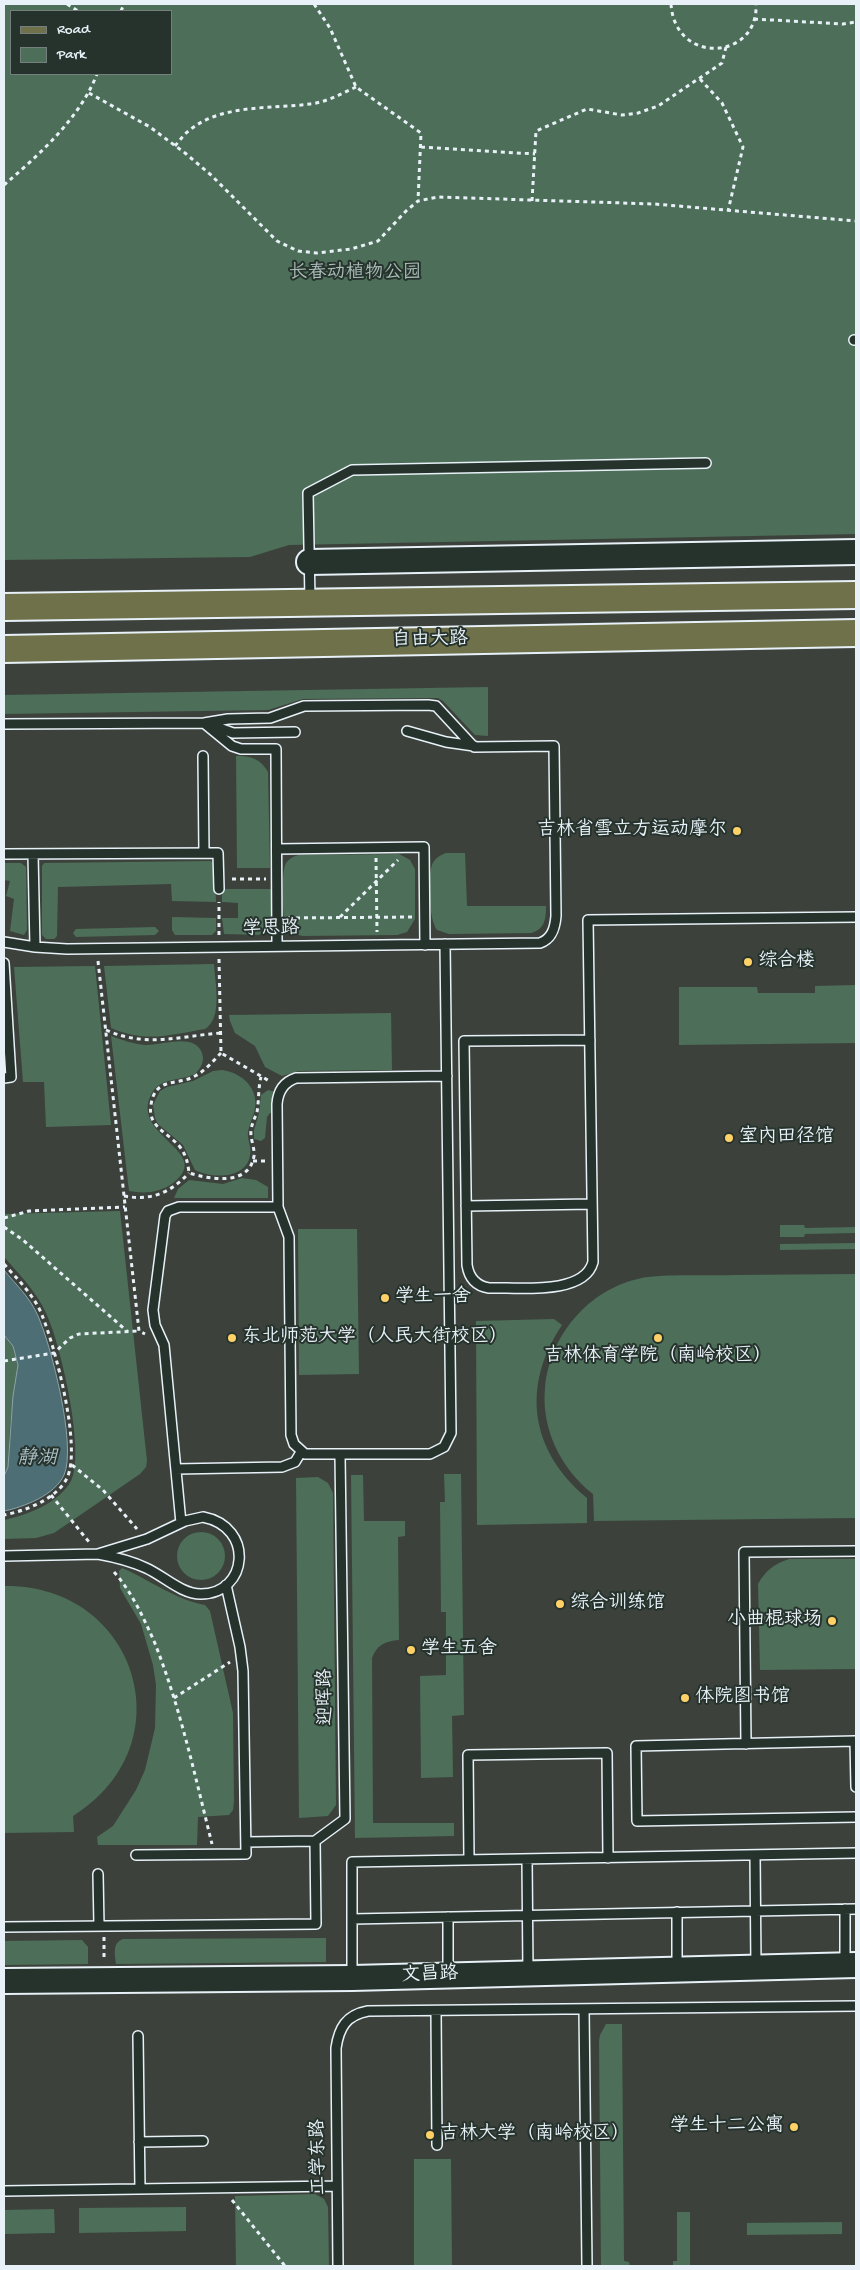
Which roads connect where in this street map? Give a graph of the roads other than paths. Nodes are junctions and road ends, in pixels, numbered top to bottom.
1 (706, 463) dead end
2 (856, 552) edge
3 (309, 562) junction
4 (856, 595) edge
5 (310, 602) junction
6 (4, 607) edge
7 (856, 633) edge
8 (4, 649) edge
9 (204, 723) junction
10 (4, 724) edge
11 (407, 731) dead end
12 (295, 732) dead end
13 (474, 746) junction
14 (203, 756) dead end
15 (277, 849) junction
16 (204, 853) junction
17 (4, 854) edge
18 (33, 854) junction
19 (219, 884) road end
20 (856, 917) edge
21 (4, 942) edge
22 (445, 944) junction
23 (425, 945) junction
24 (278, 946) junction
25 (35, 947) junction
26 (4, 963) edge
27 (590, 1040) junction
28 (447, 1076) junction
29 (4, 1078) edge
30 (592, 1204) junction
31 (466, 1206) junction
32 (278, 1207) junction
33 (300, 1452) junction
34 (340, 1455) junction
35 (176, 1469) junction
36 (181, 1523) junction
37 (856, 1551) edge
38 (98, 1554) junction
39 (4, 1556) edge
40 (226, 1586) junction
41 (746, 1744) junction
42 (856, 1787) edge
43 (856, 1817) edge
44 (315, 1841) junction
45 (246, 1842) junction
46 (856, 1853) edge
47 (136, 1855) dead end
48 (755, 1855) junction
49 (608, 1858) junction
50 (527, 1859) junction
51 (469, 1860) junction
52 (98, 1874) dead end
53 (845, 1909) junction
54 (856, 1909) edge
55 (756, 1911) junction
56 (677, 1912) junction
57 (528, 1915) junction
58 (448, 1917) junction
59 (352, 1919) junction
60 (101, 1926) junction
61 (4, 1927) edge
62 (851, 1965) edge
63 (756, 1968) junction
64 (677, 1970) junction
65 (528, 1974) junction
66 (448, 1976) junction
67 (352, 1978) junction
68 (4, 1981) edge
69 (856, 2006) edge
70 (584, 2009) junction
71 (436, 2011) junction
72 (138, 2036) dead end
73 (203, 2141) dead end
74 (139, 2142) junction
75 (437, 2145) dead end
76 (337, 2186) junction
77 (140, 2189) junction
78 (4, 2191) edge
79 (338, 2266) edge
80 (587, 2266) edge

1 - 3 lane
2 - 3 street
3 - 5 lane
4 - 5 main road
5 - 6 main road
7 - 8 main road, 自由大路
9 - 10 lane
9 - 12 lane
9 - 13 lane
9 - 15 lane
11 - 13 lane
13 - 22 lane, 学思路
14 - 16 lane
15 - 23 lane
15 - 24 lane
16 - 18 lane
16 - 19 lane
17 - 18 lane
18 - 25 lane
20 - 27 lane
21 - 25 lane, 学思路
22 - 23 lane, 学思路
22 - 28 lane
23 - 24 lane, 学思路
24 - 25 lane, 学思路
26 - 29 lane
27 - 30 lane
27 - 31 lane
28 - 32 lane
28 - 34 lane
30 - 31 lane
30 - 31 lane
32 - 33 lane
32 - 35 lane
33 - 34 lane
33 - 35 lane
34 - 44 lane, 迎晖路
35 - 36 lane
36 - 38 lane
36 - 40 lane
37 - 41 lane
38 - 39 lane
38 - 40 lane
40 - 45 lane
41 - 42 lane
41 - 43 lane
44 - 45 lane
44 - 60 lane
45 - 47 lane
46 - 48 lane
48 - 49 lane
48 - 55 lane
49 - 50 lane
49 - 51 lane
50 - 51 lane
50 - 57 lane
51 - 59 lane
52 - 60 lane
53 - 54 lane
53 - 55 lane
53 - 62 lane
55 - 56 lane
55 - 63 lane
56 - 57 lane
56 - 64 lane
57 - 58 lane
57 - 65 lane
58 - 59 lane
58 - 66 lane
59 - 67 lane
60 - 61 lane
62 - 63 street, 文昌路
63 - 64 street, 文昌路
64 - 65 street, 文昌路
65 - 66 street, 文昌路
66 - 67 street, 文昌路
67 - 68 street, 文昌路
69 - 70 lane, 工学东路
70 - 71 lane, 工学东路
70 - 80 lane
71 - 75 lane
71 - 76 lane, 工学东路
72 - 74 lane
73 - 74 lane
74 - 77 lane
76 - 77 lane
76 - 79 lane, 工学东路
77 - 78 lane

